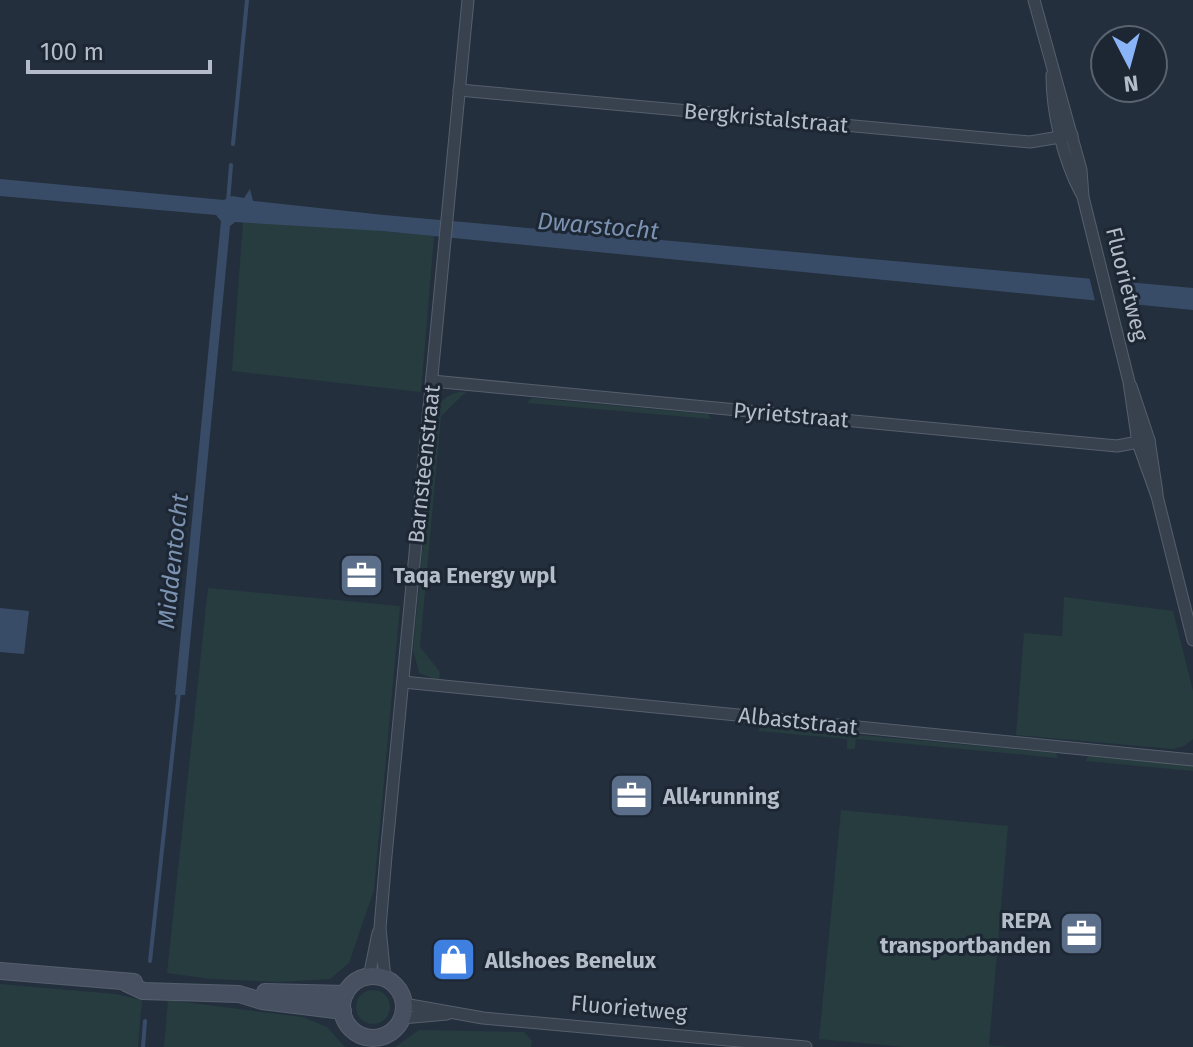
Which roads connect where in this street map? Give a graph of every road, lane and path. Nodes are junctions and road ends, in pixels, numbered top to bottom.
1 (468, 0) edge
2 (1034, 0) edge
3 (459, 90) junction
4 (1067, 136) junction
5 (432, 381) junction
6 (1144, 442) junction
7 (1193, 640) edge
8 (403, 682) junction
9 (1193, 760) edge
10 (0, 971) edge
11 (377, 978) junction
12 (344, 1002) junction
13 (403, 1011) junction
14 (360, 1041) edge
15 (377, 1042) edge
16 (806, 1047) edge

1 - 3 street, Barnsteenstraat
2 - 4 street, Fluorietweg
3 - 4 street, Bergkristalstraat
3 - 5 street, Barnsteenstraat
4 - 6 street, Fluorietweg
5 - 6 street, Pyrietstraat
5 - 8 street, Barnsteenstraat
6 - 7 street, Fluorietweg
8 - 9 street, Albaststraat
8 - 11 street, Barnsteenstraat
10 - 12 street
11 - 12 street
11 - 13 street
12 - 14 street
13 - 15 street
13 - 16 street, Fluorietweg
14 - 15 street

